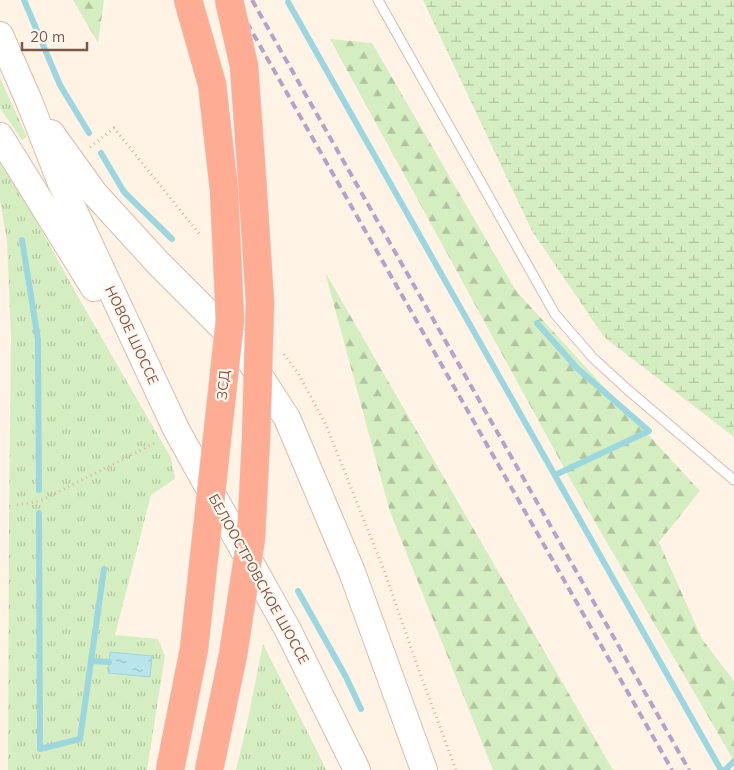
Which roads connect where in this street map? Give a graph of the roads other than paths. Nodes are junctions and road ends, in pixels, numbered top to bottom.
1 (188, 0) edge
2 (229, 0) edge
3 (378, 0) edge
4 (0, 35) edge
5 (29, 101) junction
6 (0, 136) edge
7 (158, 390) junction
8 (734, 480) edge
9 (170, 770) edge
10 (209, 770) edge
11 (356, 770) edge
12 (424, 770) edge

1 - 9 highway, ЗСД, bridge
2 - 10 highway, bridge
3 - 8 lane
4 - 5 main road, НОВОЕ ШОССЕ
5 - 7 main road, НОВОЕ ШОССЕ
5 - 12 main road
6 - 7 main road, НОВОЕ ШОССЕ
7 - 11 main road, БЕЛООСТРОВСКОЕ ШОССЕ

